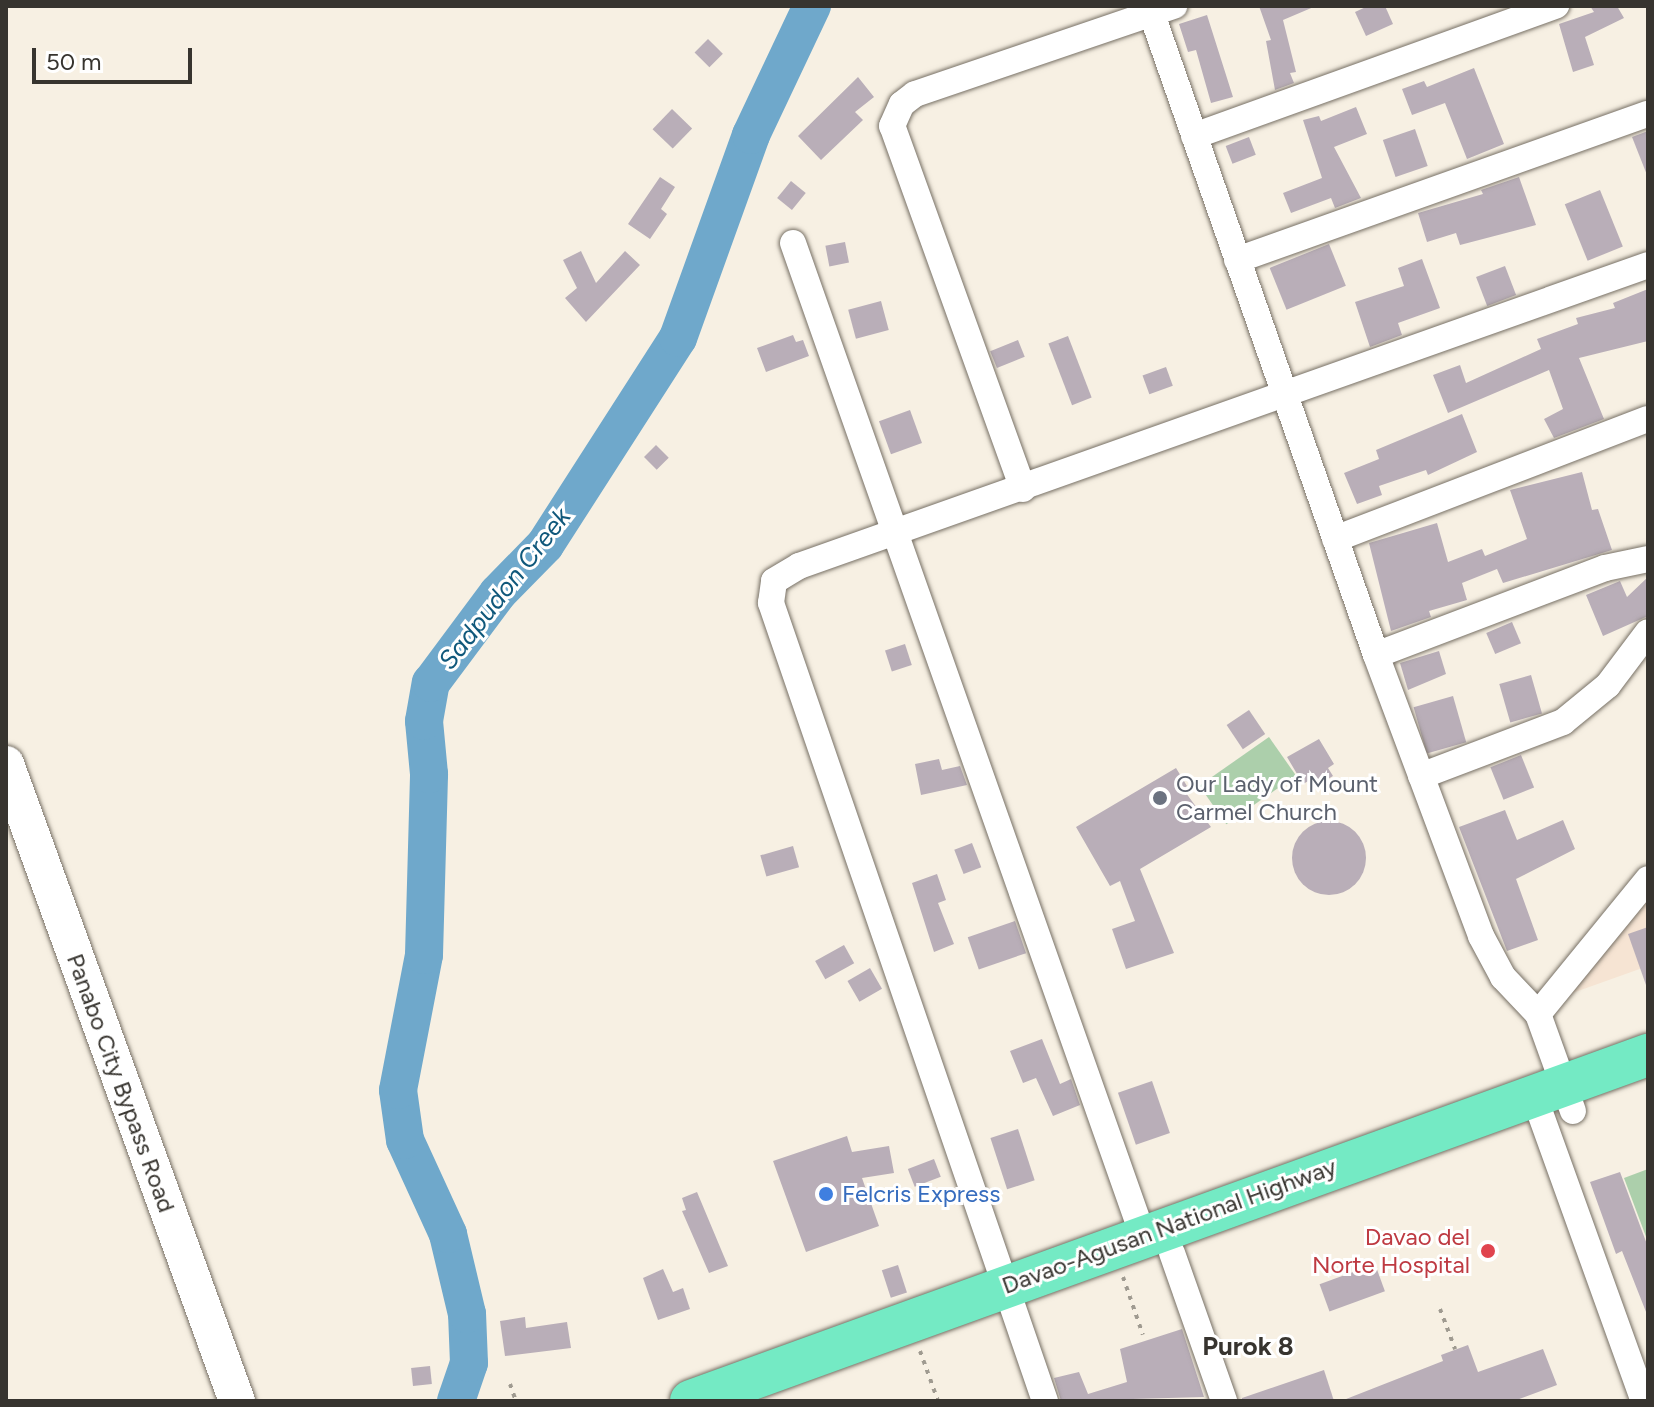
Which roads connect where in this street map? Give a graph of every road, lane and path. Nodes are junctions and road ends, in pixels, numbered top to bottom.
1 (1556, 6) edge
2 (1158, 9) edge
3 (1648, 114) edge
4 (1194, 136) junction
5 (793, 243) dead end
6 (1237, 260) junction
7 (1648, 265) edge
8 (1287, 396) junction
9 (1648, 419) edge
10 (1023, 489) junction
11 (895, 533) junction
12 (1335, 539) junction
13 (1648, 559) edge
14 (1648, 632) edge
15 (1376, 655) junction
16 (6, 764) edge
17 (1421, 776) junction
18 (1648, 879) edge
19 (1538, 1014) junction
20 (1648, 1055) edge
21 (1648, 1084) edge
22 (1553, 1103) junction
23 (1158, 1244) junction
24 (1121, 1271) junction
25 (1009, 1298) junction
26 (1440, 1309) dead end
27 (1143, 1335) dead end
28 (889, 1346) junction
29 (1455, 1349) dead end
30 (510, 1384) dead end
31 (237, 1401) edge
32 (516, 1401) edge
33 (691, 1401) edge
34 (765, 1401) edge
35 (938, 1401) edge
36 (1045, 1401) edge
37 (1224, 1401) edge
38 (1644, 1401) edge

1 - 4 street
2 - 4 street
2 - 10 street
3 - 6 street
4 - 6 street
5 - 11 street
6 - 8 street
7 - 8 street
8 - 10 street
8 - 12 street
9 - 12 street
10 - 11 street
11 - 23 street
11 - 25 street
12 - 15 street
13 - 15 street
14 - 17 street
15 - 17 street
16 - 31 main road, Panabo City Bypass Road
17 - 19 street
18 - 19 street
19 - 22 street
20 - 22 highway, Davao-Agusan National Highway
21 - 22 highway, Davao-Agusan National Highway
22 - 23 highway, Davao-Agusan National Highway
22 - 38 street
23 - 24 highway, Davao-Agusan National Highway
23 - 25 highway, Davao-Agusan National Highway
23 - 37 street
24 - 25 highway, Davao-Agusan National Highway
24 - 27 path
25 - 28 highway, Davao-Agusan National Highway
25 - 36 street
26 - 29 path
28 - 33 highway, Davao-Agusan National Highway
28 - 34 highway, Davao-Agusan National Highway
28 - 35 path
30 - 32 path

